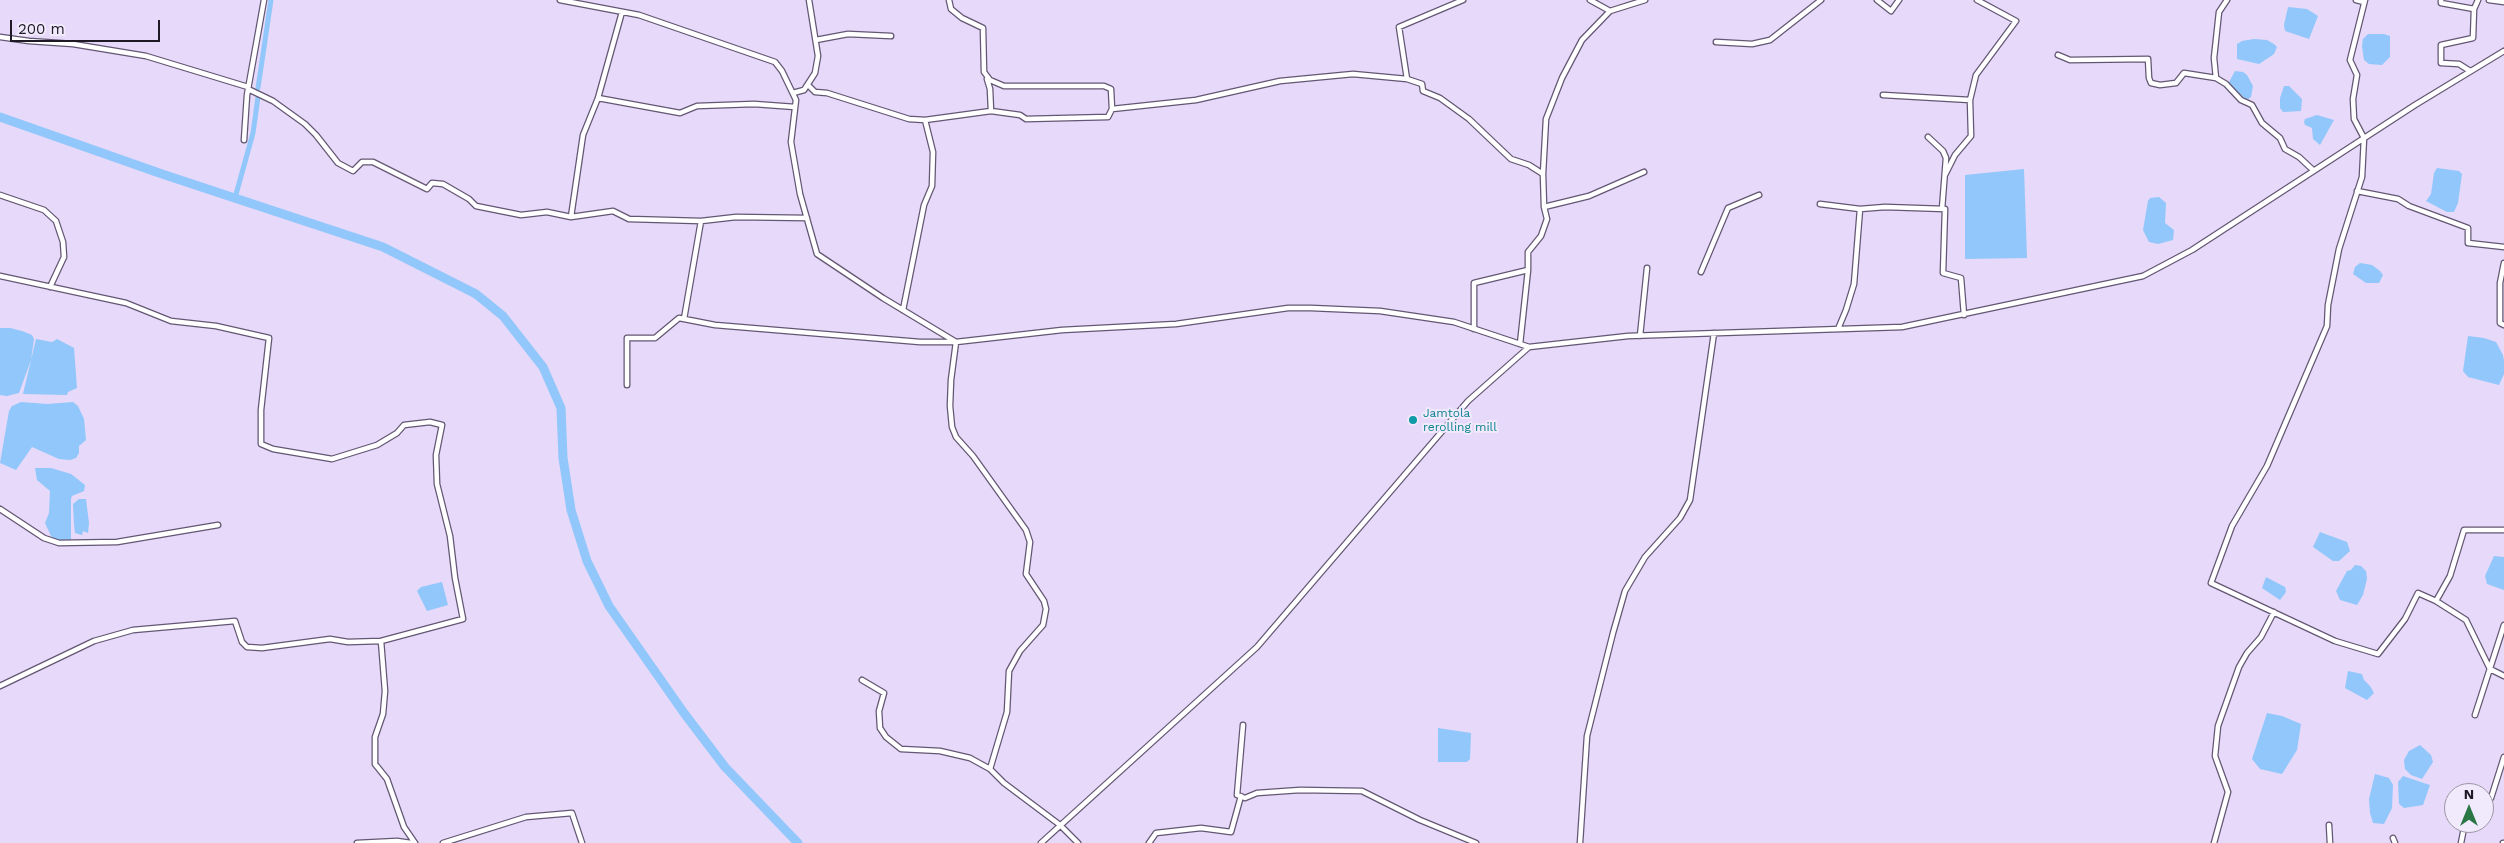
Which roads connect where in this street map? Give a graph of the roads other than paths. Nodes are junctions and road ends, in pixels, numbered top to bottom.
1 (264, 0) edge
2 (560, 0) edge
3 (809, 0) edge
4 (949, 0) edge
5 (1462, 0) edge
6 (1590, 0) edge
7 (1645, 0) edge
8 (1821, 0) edge
9 (1877, 0) edge
10 (1899, 0) edge
11 (1978, 0) edge
12 (2227, 0) edge
13 (2356, 0) edge
14 (2441, 0) edge
15 (2478, 0) edge
16 (2489, 0) edge
17 (2364, 1) edge
18 (2504, 2) edge
19 (2474, 9) junction
20 (1610, 11) junction
21 (622, 12) junction
22 (891, 36) dead end
23 (0, 37) edge
24 (816, 40) junction
25 (1716, 42) dead end
26 (2504, 51) edge
27 (2058, 56) dead end
28 (2470, 71) junction
29 (986, 75) junction
30 (2216, 78) junction
31 (1407, 79) junction
32 (808, 85) junction
33 (248, 88) junction
34 (793, 93) junction
35 (1883, 95) dead end
36 (598, 98) junction
37 (1970, 100) junction
38 (795, 107) junction
39 (1112, 110) junction
40 (991, 111) junction
41 (925, 120) junction
42 (1928, 137) dead end
43 (2364, 138) junction
44 (244, 140) dead end
45 (2313, 170) junction
46 (1644, 172) dead end
47 (1543, 174) junction
48 (1945, 175) junction
49 (2357, 191) junction
50 (0, 195) edge
51 (1759, 195) dead end
52 (1820, 204) dead end
53 (1544, 208) junction
54 (1860, 209) junction
55 (1942, 209) junction
56 (571, 217) junction
57 (807, 218) junction
58 (702, 222) junction
59 (2504, 247) edge
60 (2504, 263) edge
61 (1647, 268) dead end
62 (1528, 270) junction
63 (1701, 272) dead end
64 (0, 276) edge
65 (50, 287) junction
66 (903, 310) junction
67 (1964, 316) junction
68 (684, 319) junction
69 (2504, 325) edge
70 (1474, 329) junction
71 (1838, 329) junction
72 (1714, 333) junction
73 (1640, 336) junction
74 (956, 342) junction
75 (1520, 344) junction
76 (1528, 347) junction
77 (627, 385) dead end
78 (0, 509) edge
79 (218, 525) dead end
80 (2504, 530) edge
81 (2436, 601) junction
82 (2274, 612) junction
83 (2504, 625) edge
84 (381, 641) junction
85 (2490, 669) junction
86 (2504, 676) edge
87 (862, 680) dead end
88 (0, 686) edge
89 (2475, 715) dead end
90 (1242, 725) dead end
91 (2504, 756) edge
92 (990, 769) junction
93 (2494, 791) edge
94 (1241, 796) junction
95 (2329, 825) dead end
96 (1060, 826) junction
97 (357, 843) edge
98 (413, 843) edge
99 (443, 843) edge
100 (582, 843) edge
101 (1041, 843) edge
102 (1078, 843) edge
103 (1149, 843) edge
104 (1476, 843) edge
105 (1580, 843) edge
106 (2214, 843) edge
107 (2330, 843) edge

1 - 33 street
2 - 21 street
3 - 24 street
4 - 29 street
5 - 31 street
6 - 20 street
7 - 20 street
8 - 25 street
9 - 10 street
11 - 37 street
12 - 30 street
13 - 17 street
14 - 19 street
15 - 19 street
16 - 18 street
17 - 43 street
19 - 28 street
20 - 47 street
21 - 34 street
21 - 36 street
22 - 24 street
23 - 33 street
24 - 32 street
26 - 28 street
27 - 30 street
28 - 43 street
29 - 39 street
29 - 40 street
30 - 45 street
31 - 39 street
31 - 47 street
32 - 34 street
32 - 41 street
33 - 44 street
33 - 56 street
34 - 38 street
35 - 37 street
36 - 38 street
36 - 56 street
37 - 48 street
38 - 57 street
39 - 40 street
40 - 41 street
41 - 66 street
42 - 48 street
43 - 45 street
43 - 49 street
45 - 67 street
46 - 53 street
47 - 53 street
48 - 55 street
49 - 59 street
49 - 82 street
50 - 65 street
51 - 63 street
52 - 54 street
53 - 62 street
54 - 55 street
54 - 71 street
55 - 67 street
56 - 58 street
57 - 58 street
57 - 66 street
58 - 68 street
60 - 69 street
61 - 73 street
62 - 70 street
62 - 75 street
64 - 65 street
65 - 84 street
66 - 74 street
67 - 71 street
68 - 74 street
68 - 77 street
70 - 74 street
70 - 75 street
71 - 72 street
72 - 73 street
72 - 105 street
73 - 76 street
74 - 92 street
75 - 76 street
76 - 96 street
78 - 79 street
80 - 81 street
81 - 82 street
81 - 85 street
82 - 106 street
83 - 85 street
84 - 88 street
84 - 98 street
85 - 86 street
85 - 89 street
87 - 92 street
90 - 94 street
91 - 93 street
92 - 96 street
94 - 103 street
94 - 104 street
95 - 107 street
96 - 101 street
96 - 102 street
97 - 98 street
99 - 100 street

